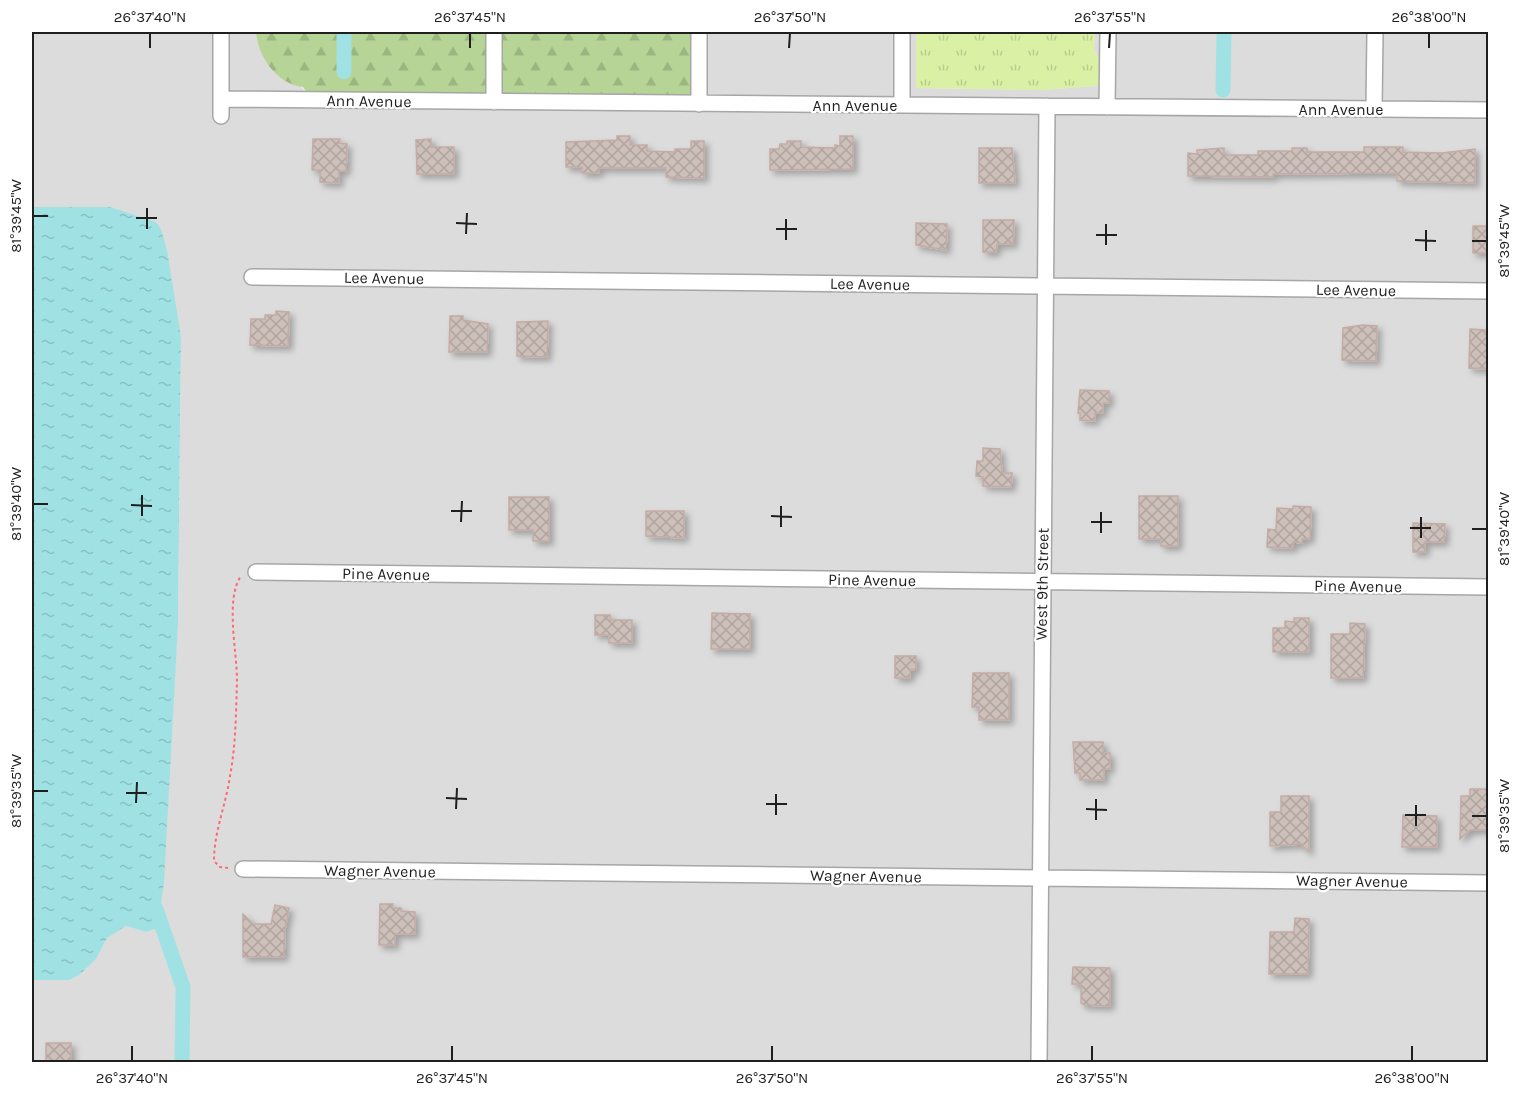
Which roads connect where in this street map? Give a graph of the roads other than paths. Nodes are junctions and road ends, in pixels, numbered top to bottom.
1 (221, 32) edge
2 (494, 32) edge
3 (699, 32) edge
4 (902, 32) edge
5 (1108, 32) edge
6 (1375, 32) edge
7 (221, 99) junction
8 (494, 102) junction
9 (699, 104) junction
10 (902, 105) junction
11 (1047, 106) junction
12 (1107, 107) junction
13 (1374, 109) junction
14 (1488, 110) edge
15 (221, 117) dead end
16 (252, 277) dead end
17 (1044, 286) junction
18 (1488, 291) edge
19 (255, 572) road end
20 (1042, 581) junction
21 (1488, 587) edge
22 (243, 869) road end
23 (1040, 878) junction
24 (1488, 883) edge
25 (1039, 1062) edge

1 - 7 street
2 - 8 street
3 - 9 street
4 - 10 street
5 - 12 street
6 - 13 street
7 - 8 street, Ann Avenue
7 - 15 street
8 - 9 street, Ann Avenue
9 - 10 street, Ann Avenue
10 - 11 street, Ann Avenue
11 - 12 street, Ann Avenue
11 - 17 street, West 9th Street
12 - 13 street, Ann Avenue
13 - 14 street, Ann Avenue
16 - 17 street, Lee Avenue
17 - 18 street, Lee Avenue
17 - 20 street, West 9th Street
19 - 20 street, Pine Avenue
20 - 21 street, Pine Avenue
20 - 23 street, West 9th Street
22 - 23 street, Wagner Avenue
23 - 24 street, Wagner Avenue
23 - 25 street, West 9th Street

